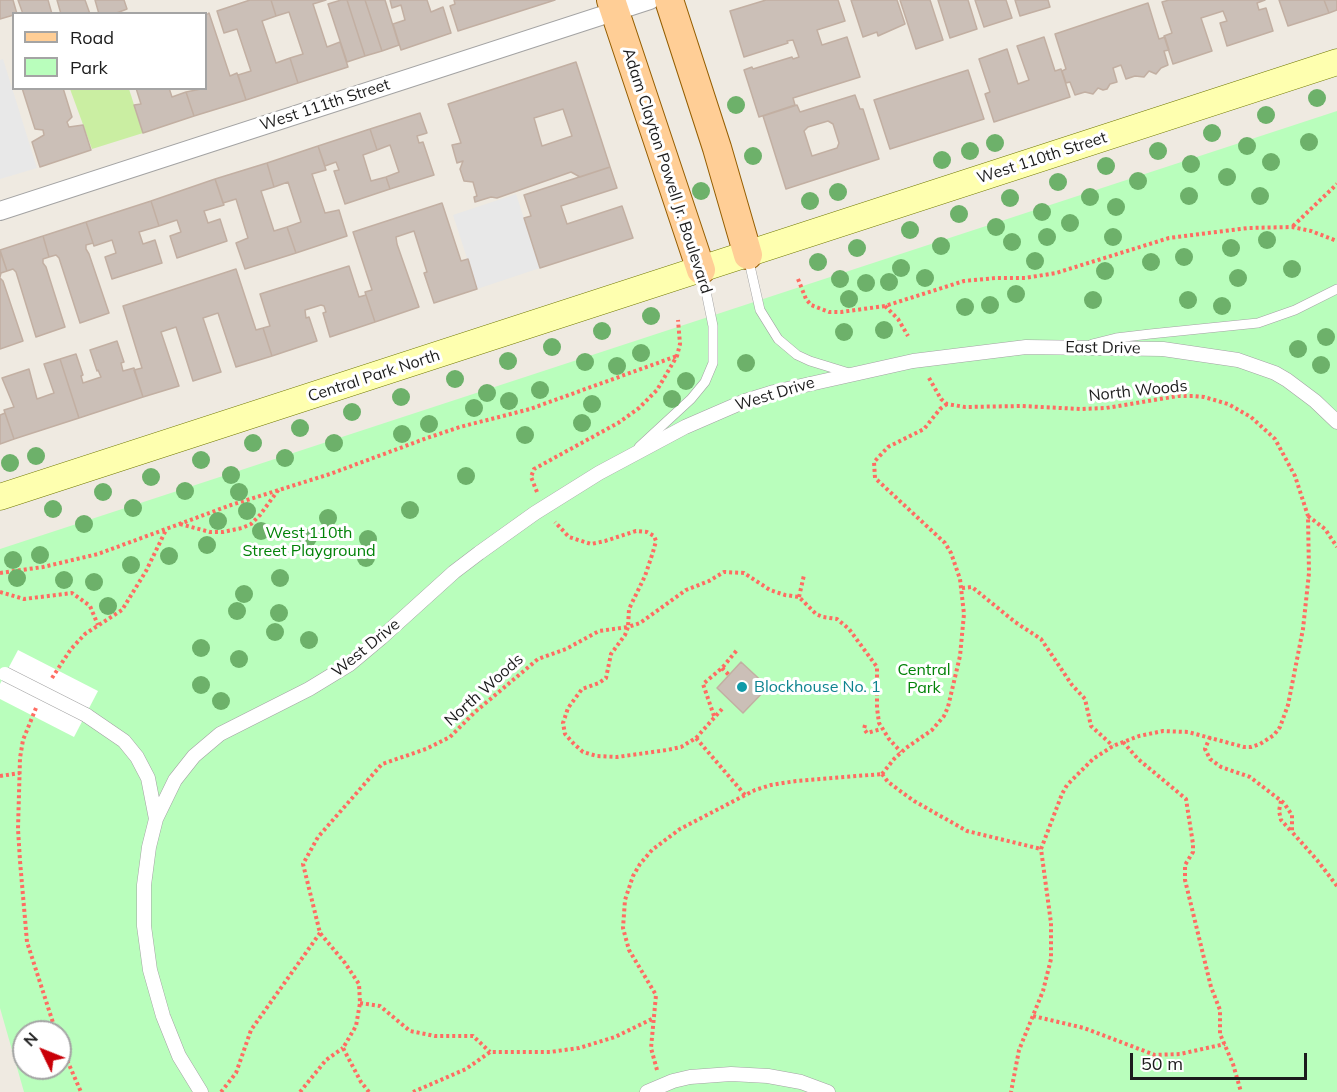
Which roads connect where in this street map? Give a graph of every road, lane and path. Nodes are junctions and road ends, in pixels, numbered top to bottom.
1 (650, 0) edge
2 (669, 0) edge
3 (613, 5) edge
4 (1337, 62) edge
5 (1337, 184) edge
6 (0, 210) edge
7 (1292, 227) junction
8 (1337, 241) edge
9 (748, 255) junction
10 (701, 270) junction
11 (798, 279) dead end
12 (1337, 289) edge
13 (885, 306) junction
14 (678, 320) dead end
15 (908, 336) dead end
16 (1081, 347) junction
17 (677, 357) junction
18 (851, 373) junction
19 (926, 376) dead end
20 (947, 404) junction
21 (1337, 422) edge
22 (630, 455) junction
23 (279, 489) junction
24 (539, 496) dead end
25 (0, 497) edge
26 (1308, 516) junction
27 (553, 519) dead end
28 (179, 524) junction
29 (238, 529) junction
30 (166, 530) junction
31 (241, 537) dead end
32 (1337, 547) edge
33 (0, 573) edge
34 (804, 574) dead end
35 (962, 588) junction
36 (0, 592) edge
37 (799, 597) junction
38 (98, 625) junction
39 (628, 627) junction
40 (737, 650) dead end
41 (722, 668) junction
42 (3, 673) edge
43 (729, 675) dead end
44 (49, 683) dead end
45 (37, 705) dead end
46 (722, 709) dead end
47 (714, 716) junction
48 (866, 725) dead end
49 (881, 729) junction
50 (1210, 737) junction
51 (696, 738) junction
52 (1123, 742) junction
53 (1113, 746) junction
54 (901, 752) junction
55 (20, 773) junction
56 (882, 774) junction
57 (0, 776) edge
58 (745, 795) junction
59 (1281, 800) junction
60 (156, 819) junction
61 (1292, 832) junction
62 (1041, 849) junction
63 (1337, 886) edge
64 (320, 933) junction
65 (360, 1004) junction
66 (1033, 1016) junction
67 (653, 1019) junction
68 (52, 1020) edge
69 (1225, 1044) junction
70 (343, 1048) junction
71 (490, 1052) junction
72 (658, 1071) dead end
73 (72, 1074) edge
74 (81, 1092) edge
75 (201, 1092) edge
76 (221, 1092) edge
77 (300, 1092) edge
78 (369, 1092) edge
79 (413, 1092) edge
80 (648, 1092) edge
81 (828, 1092) edge
82 (1011, 1092) edge
83 (1241, 1092) edge

1 - 3 street, West 111th Street
2 - 9 main road
3 - 6 street, West 111th Street
3 - 10 main road, Adam Clayton Powell Jr. Boulevard
4 - 9 main road, West 110th Street
5 - 7 path
7 - 8 path
7 - 13 path
9 - 10 main road, Central Park North
9 - 18 lane
10 - 22 lane, Adam Clayton Powell Jr. Boulevard
10 - 25 main road, Central Park North
11 - 13 path
12 - 16 lane
13 - 15 path
14 - 17 path
16 - 18 street, East Drive
16 - 21 street, East Drive
17 - 23 path
17 - 24 path
18 - 22 street, West Drive
19 - 20 path
20 - 26 path, North Woods
20 - 35 path
22 - 60 street, West Drive
23 - 28 path
23 - 29 path
26 - 32 path, North Woods
26 - 50 path
27 - 39 path
28 - 29 path
28 - 30 path
29 - 31 path
30 - 33 path
30 - 38 path
34 - 37 path
35 - 53 path
35 - 54 path
36 - 38 path
37 - 39 path
37 - 49 path
38 - 44 path
39 - 51 path
39 - 64 path, North Woods
40 - 41 path
41 - 43 path
41 - 47 path
42 - 60 street, bridge
45 - 55 path
46 - 47 path
47 - 51 path
48 - 49 path
49 - 54 path
50 - 52 path
50 - 59 path
51 - 58 path
52 - 53 path
52 - 69 path
53 - 62 path
54 - 56 path
55 - 57 path
55 - 68 path
56 - 58 path
56 - 62 path
58 - 67 path
59 - 61 path
59 - 61 path
60 - 75 street, West Drive
61 - 63 path
62 - 66 path
64 - 65 path, North Woods
64 - 76 path
65 - 70 path, North Woods
65 - 71 path
66 - 69 path
66 - 82 path
67 - 71 path
67 - 72 path
69 - 83 path
70 - 77 path
70 - 78 path
71 - 79 path
73 - 74 path
80 - 81 street

